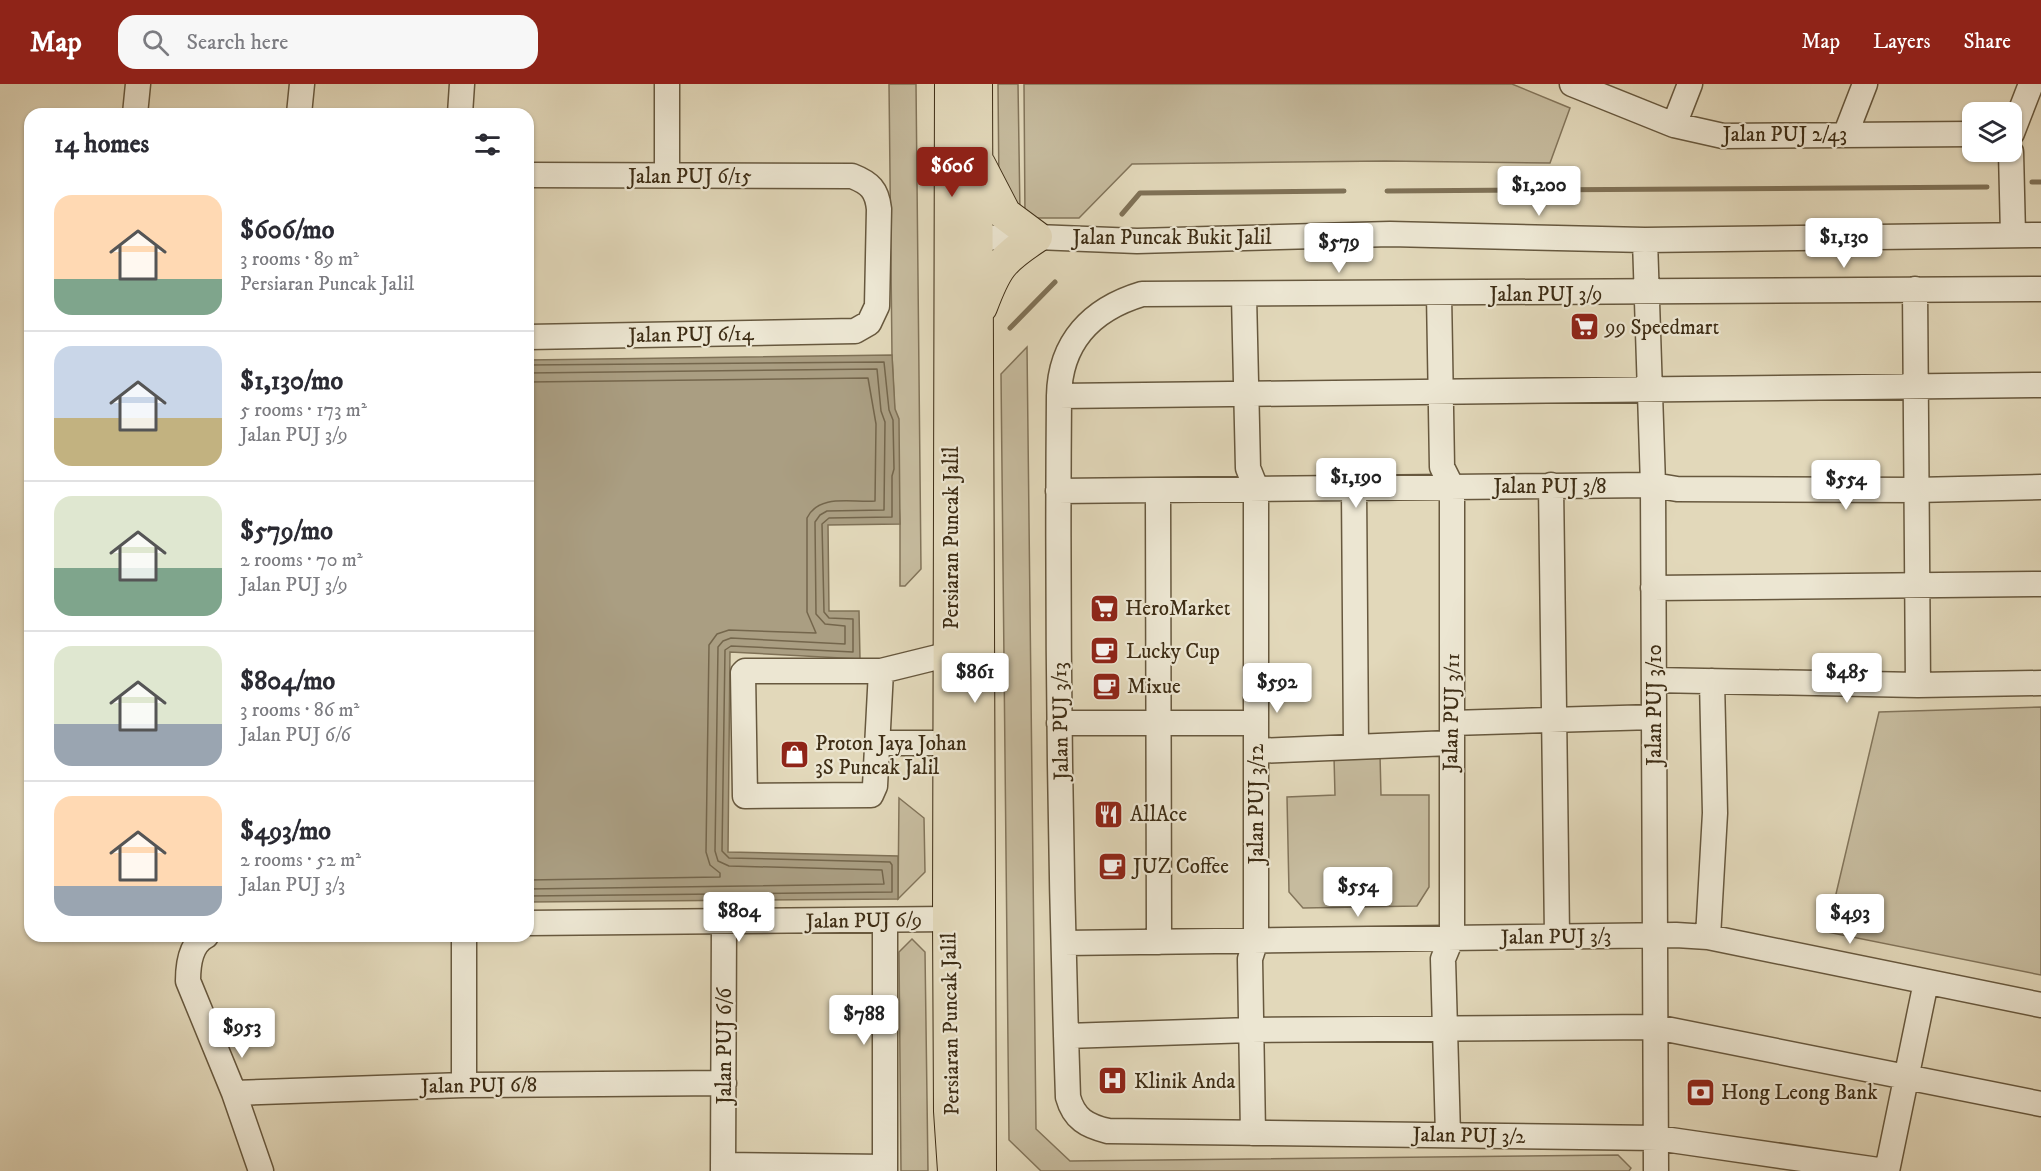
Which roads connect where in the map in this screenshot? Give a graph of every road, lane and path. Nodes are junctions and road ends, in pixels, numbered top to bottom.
1 (138, 84) edge
2 (302, 84) edge
3 (462, 84) edge
4 (668, 84) edge
5 (951, 84) edge
6 (976, 84) edge
7 (1572, 84) edge
8 (1690, 84) edge
9 (1865, 84) edge
10 (2031, 84) edge
11 (2022, 107) edge
12 (136, 108) edge
13 (300, 108) edge
14 (460, 108) edge
15 (1674, 125) junction
16 (1846, 134) junction
17 (1962, 134) edge
18 (976, 158) junction
19 (2011, 162) edge
20 (534, 175) edge
21 (667, 175) junction
22 (2013, 235) junction
23 (2041, 235) edge
24 (1036, 237) junction
25 (964, 238) junction
26 (1645, 240) junction
27 (1915, 289) junction
28 (2041, 289) edge
29 (1647, 293) junction
30 (1439, 294) junction
31 (1244, 296) junction
32 (977, 318) junction
33 (855, 331) joint
34 (534, 337) edge
35 (1071, 347) joint
36 (2041, 385) edge
37 (1916, 386) junction
38 (1650, 388) junction
39 (1441, 391) junction
40 (1246, 395) junction
41 (1059, 396) junction
42 (1551, 485) junction
43 (1653, 485) junction
44 (1452, 487) junction
45 (1256, 488) junction
46 (1354, 488) junction
47 (2041, 488) edge
48 (1158, 490) junction
49 (1916, 490) junction
50 (1058, 491) junction
51 (2041, 584) edge
52 (1917, 585) junction
53 (1653, 588) junction
54 (950, 654) junction
55 (881, 671) junction
56 (1654, 680) junction
57 (1712, 681) junction
58 (2041, 683) edge
59 (1918, 685) junction
60 (1654, 717) junction
61 (1554, 720) junction
62 (1059, 723) junction
63 (1158, 723) junction
64 (1256, 723) junction
65 (1451, 733) junction
66 (877, 743) junction
67 (950, 743) junction
68 (1356, 746) junction
69 (1256, 751) junction
70 (949, 919) junction
71 (885, 920) junction
72 (724, 922) junction
73 (534, 923) edge
74 (1654, 934) junction
75 (1557, 935) junction
76 (1452, 937) junction
77 (1708, 937) junction
78 (1256, 940) junction
79 (199, 942) edge
80 (464, 942) edge
81 (1159, 942) junction
82 (1064, 943) junction
83 (1926, 982) junction
84 (2041, 1005) edge
85 (1443, 1027) junction
86 (1656, 1027) junction
87 (1251, 1030) junction
88 (1066, 1036) junction
89 (1907, 1076) junction
90 (724, 1083) junction
91 (464, 1085) junction
92 (234, 1093) junction
93 (1068, 1097) joint
94 (2041, 1104) edge
95 (1253, 1133) junction
96 (1448, 1135) junction
97 (980, 1138) junction
98 (1657, 1138) junction
99 (723, 1168) edge
100 (885, 1169) edge
101 (261, 1171) edge
102 (954, 1171) edge
103 (980, 1171) edge
104 (999, 1171) edge
105 (1656, 1171) edge
106 (1886, 1171) edge

1 - 12 street
2 - 13 street
3 - 14 street
4 - 21 street
5 - 25 main road, Persiaran Puncak Jalil
6 - 18 main road, Persiaran Puncak Jalil
7 - 15 street, Jalan PUJ 2/43
8 - 15 street
9 - 16 street
10 - 11 street
15 - 16 street, Jalan PUJ 2/43
16 - 17 street, Jalan PUJ 2/43
18 - 24 main road
18 - 25 main road, Persiaran Puncak Jalil
19 - 22 street
20 - 21 street, Jalan PUJ 6/15
21 - 33 street, Jalan PUJ 6/15
22 - 23 street, Jalan Puncak Bukit Jalil
22 - 26 street, Jalan Puncak Bukit Jalil
24 - 25 street, Jalan Puncak Bukit Jalil
24 - 26 street, Jalan Puncak Bukit Jalil
24 - 32 main road
25 - 32 main road, Persiaran Puncak Jalil
25 - 54 main road, Persiaran Puncak Jalil
26 - 29 street, Jalan PUJ 3/10
27 - 28 street, Jalan PUJ 3/9
27 - 29 street, Jalan PUJ 3/9
27 - 37 street
29 - 30 street, Jalan PUJ 3/9
29 - 38 street, Jalan PUJ 3/10
30 - 31 street, Jalan PUJ 3/9
30 - 39 street
31 - 35 street, Jalan PUJ 3/9
31 - 40 street, Jalan PUJ 3/12
32 - 97 main road, Persiaran Puncak Jalil
33 - 34 street, Jalan PUJ 6/14
35 - 41 street, Jalan PUJ 3/13
36 - 37 street
37 - 38 street
37 - 49 street
38 - 39 street
38 - 43 street, Jalan PUJ 3/10
39 - 40 street
39 - 44 street
40 - 41 street
40 - 45 street, Jalan PUJ 3/12
41 - 50 street, Jalan PUJ 3/13
42 - 43 street, Jalan PUJ 3/8
42 - 44 street, Jalan PUJ 3/8
42 - 61 street
43 - 49 street, Jalan PUJ 3/8
43 - 53 street, Jalan PUJ 3/10
44 - 46 street, Jalan PUJ 3/8
44 - 65 street, Jalan PUJ 3/11
45 - 46 street, Jalan PUJ 3/8
45 - 48 street, Jalan PUJ 3/8
45 - 64 street, Jalan PUJ 3/12
46 - 68 street
47 - 49 street, Jalan PUJ 3/8
48 - 50 street, Jalan PUJ 3/8
48 - 63 street
49 - 52 street
50 - 62 street, Jalan PUJ 3/13
51 - 52 street
52 - 53 street
52 - 59 street
53 - 56 street, Jalan PUJ 3/10
54 - 55 street
54 - 67 main road, Persiaran Puncak Jalil
55 - 66 street
55 - 66 street
56 - 57 street
56 - 60 street, Jalan PUJ 3/10
57 - 59 street
57 - 77 street
58 - 59 street
60 - 61 street
60 - 74 street, Jalan PUJ 3/10
61 - 65 street
61 - 75 street
62 - 63 street
62 - 82 street, Jalan PUJ 3/13
63 - 64 street
63 - 81 street
64 - 69 street, Jalan PUJ 3/12
65 - 68 street
65 - 76 street, Jalan PUJ 3/11
66 - 67 street
67 - 70 main road, Persiaran Puncak Jalil
68 - 69 street
69 - 78 street, Jalan PUJ 3/12
70 - 71 street, Jalan PUJ 6/9
70 - 102 main road, Persiaran Puncak Jalil
71 - 72 street, Jalan PUJ 6/9
71 - 100 street
72 - 73 street, Jalan PUJ 6/9
72 - 90 street, Jalan PUJ 6/6
74 - 75 street, Jalan PUJ 3/3
74 - 77 street, Jalan PUJ 3/3
74 - 86 street, Jalan PUJ 3/10
75 - 76 street, Jalan PUJ 3/3
76 - 78 street, Jalan PUJ 3/3
76 - 85 street, Jalan PUJ 3/11
77 - 83 street, Jalan PUJ 3/3
78 - 81 street, Jalan PUJ 3/3
78 - 87 street, Jalan PUJ 3/12
79 - 92 street
80 - 91 street
81 - 82 street, Jalan PUJ 3/3
82 - 88 street, Jalan PUJ 3/13
83 - 84 street, Jalan PUJ 3/3
83 - 89 street
85 - 86 street
85 - 87 street
85 - 96 street, Jalan PUJ 3/11
86 - 89 street
86 - 98 street, Jalan PUJ 3/10
87 - 88 street
87 - 95 street, Jalan PUJ 3/12
88 - 93 street, Jalan PUJ 3/13
89 - 94 street
89 - 106 street
90 - 91 street, Jalan PUJ 6/8
90 - 99 street, Jalan PUJ 6/6
91 - 92 street, Jalan PUJ 6/8
92 - 101 street
93 - 95 street, Jalan PUJ 3/2
95 - 96 street, Jalan PUJ 3/2
96 - 98 street, Jalan PUJ 3/2
97 - 103 main road, Persiaran Puncak Jalil
97 - 104 main road
98 - 105 street, Jalan PUJ 3/10
98 - 106 street, Jalan PUJ 3/2
99 - 100 street

